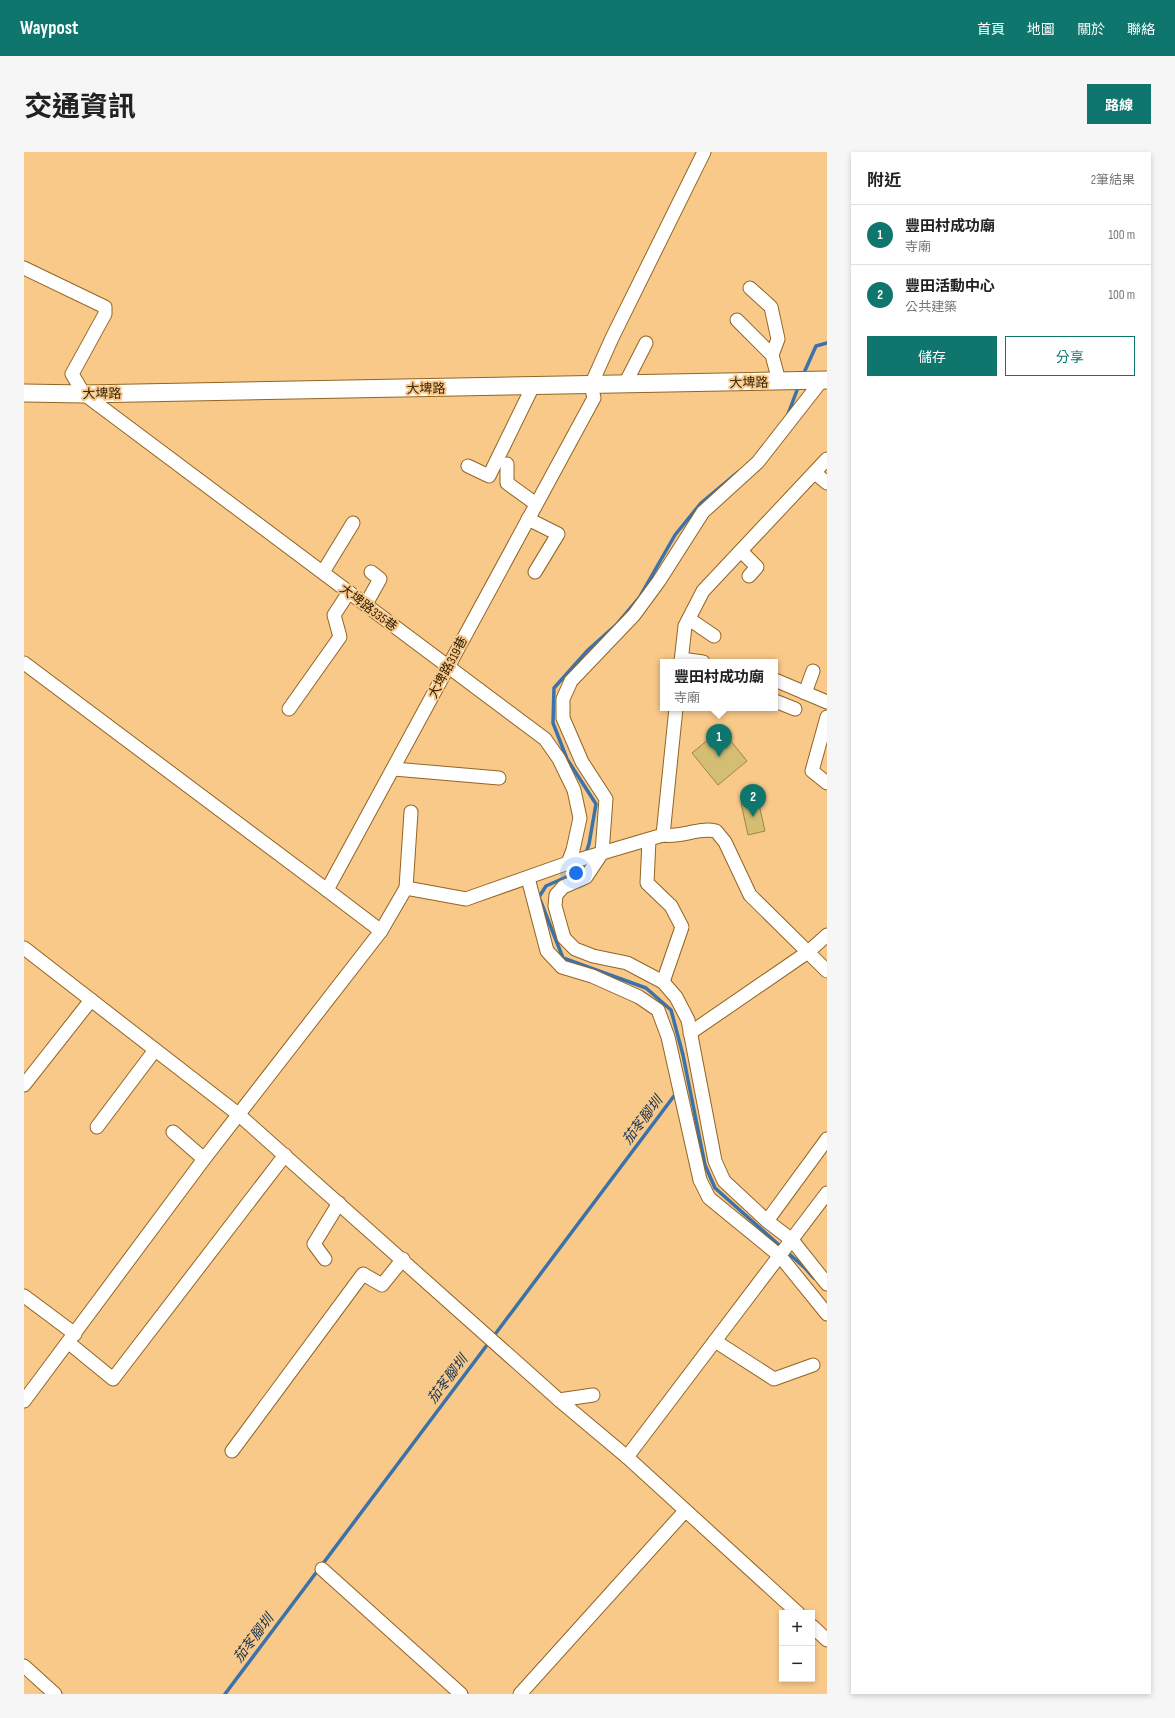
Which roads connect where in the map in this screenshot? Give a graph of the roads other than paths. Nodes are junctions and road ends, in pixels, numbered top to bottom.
1 (704, 152) edge
2 (24, 268) edge
3 (750, 288) dead end
4 (737, 320) dead end
5 (646, 343) dead end
6 (772, 354) junction
7 (825, 380) edge
8 (779, 381) junction
9 (625, 384) junction
10 (591, 385) junction
11 (533, 386) junction
12 (24, 393) edge
13 (84, 394) junction
14 (827, 459) edge
15 (507, 464) dead end
16 (468, 466) dead end
17 (815, 473) junction
18 (827, 483) edge
19 (536, 504) junction
20 (528, 519) junction
21 (353, 524) dead end
22 (741, 551) junction
23 (323, 572) junction
24 (371, 572) dead end
25 (535, 572) dead end
26 (749, 576) dead end
27 (349, 592) junction
28 (366, 604) junction
29 (689, 619) junction
30 (714, 636) dead end
31 (681, 659) edge
32 (24, 663) edge
33 (448, 666) junction
34 (813, 671) dead end
35 (778, 683) edge
36 (805, 693) junction
37 (778, 702) edge
38 (827, 702) edge
39 (289, 709) dead end
40 (795, 710) dead end
41 (676, 711) edge
42 (827, 717) edge
43 (394, 769) junction
44 (499, 778) dead end
45 (827, 783) edge
46 (411, 812) dead end
47 (663, 835) junction
48 (649, 840) junction
49 (602, 853) junction
50 (568, 863) junction
51 (528, 878) junction
52 (406, 888) junction
53 (327, 890) junction
54 (381, 931) junction
55 (827, 935) edge
56 (24, 948) edge
57 (808, 952) junction
58 (827, 971) edge
59 (663, 982) junction
60 (91, 1000) junction
61 (690, 1033) junction
62 (155, 1050) junction
63 (24, 1086) edge
64 (238, 1114) junction
65 (97, 1127) dead end
66 (173, 1132) dead end
67 (827, 1139) edge
68 (285, 1155) junction
69 (204, 1159) junction
70 (827, 1193) edge
71 (339, 1203) junction
72 (767, 1221) junction
73 (792, 1240) junction
74 (780, 1256) junction
75 (325, 1259) dead end
76 (403, 1259) junction
77 (827, 1284) edge
78 (24, 1296) edge
79 (827, 1314) edge
80 (72, 1338) junction
81 (715, 1341) junction
82 (813, 1366) dead end
83 (593, 1395) dead end
84 (559, 1400) junction
85 (24, 1401) edge
86 (232, 1451) dead end
87 (627, 1457) junction
88 (686, 1511) junction
89 (322, 1569) dead end
90 (795, 1610) edge
91 (815, 1629) edge
92 (827, 1640) edge
93 (24, 1666) edge
94 (54, 1694) edge
95 (461, 1694) edge
96 (520, 1694) edge

1 - 10 street
2 - 13 street
3 - 6 street
4 - 6 street
5 - 9 street
6 - 8 street
7 - 8 main road, 大埤路
7 - 49 street
8 - 9 main road, 大埤路
9 - 10 main road, 大埤路
10 - 11 main road, 大埤路
10 - 19 street, 大埤路319巷
11 - 13 main road, 大埤路
11 - 16 street
12 - 13 main road, 大埤路
13 - 23 street, 大埤路335巷
14 - 17 street
15 - 19 street
17 - 18 street
17 - 22 street
19 - 20 street, 大埤路319巷
20 - 25 street
20 - 33 street, 大埤路319巷
21 - 23 street
22 - 26 street
22 - 29 street
23 - 27 street, 大埤路335巷
24 - 28 street
27 - 28 street, 大埤路335巷
27 - 39 street
28 - 33 street, 大埤路335巷
29 - 30 street
29 - 31 street
32 - 53 street
33 - 43 street, 大埤路319巷
33 - 50 street, 大埤路335巷
34 - 36 street
35 - 36 street
36 - 38 street
37 - 40 street
41 - 47 street
42 - 45 street
43 - 44 street
43 - 53 street, 大埤路319巷
46 - 52 street
47 - 48 street
47 - 57 street
48 - 49 street
48 - 59 street
49 - 50 street
49 - 59 street
50 - 51 street
51 - 52 street
51 - 74 street
52 - 54 street
53 - 54 street
54 - 64 street
55 - 57 street
56 - 60 street
57 - 58 street
57 - 61 street
59 - 61 street
60 - 62 street
60 - 63 street
61 - 72 street
62 - 64 street
62 - 65 street
64 - 68 street
64 - 69 street
66 - 69 street
67 - 72 street
68 - 71 street
68 - 80 street
69 - 80 street
70 - 73 street
71 - 75 street
71 - 76 street
72 - 73 street
73 - 74 street
73 - 77 street
74 - 79 street
74 - 81 street
76 - 84 street
76 - 86 street
78 - 80 street
80 - 85 street
81 - 82 street
81 - 87 street
83 - 84 street
84 - 87 street
87 - 88 street
88 - 90 street
88 - 96 street
89 - 95 street
91 - 92 street
93 - 94 street

